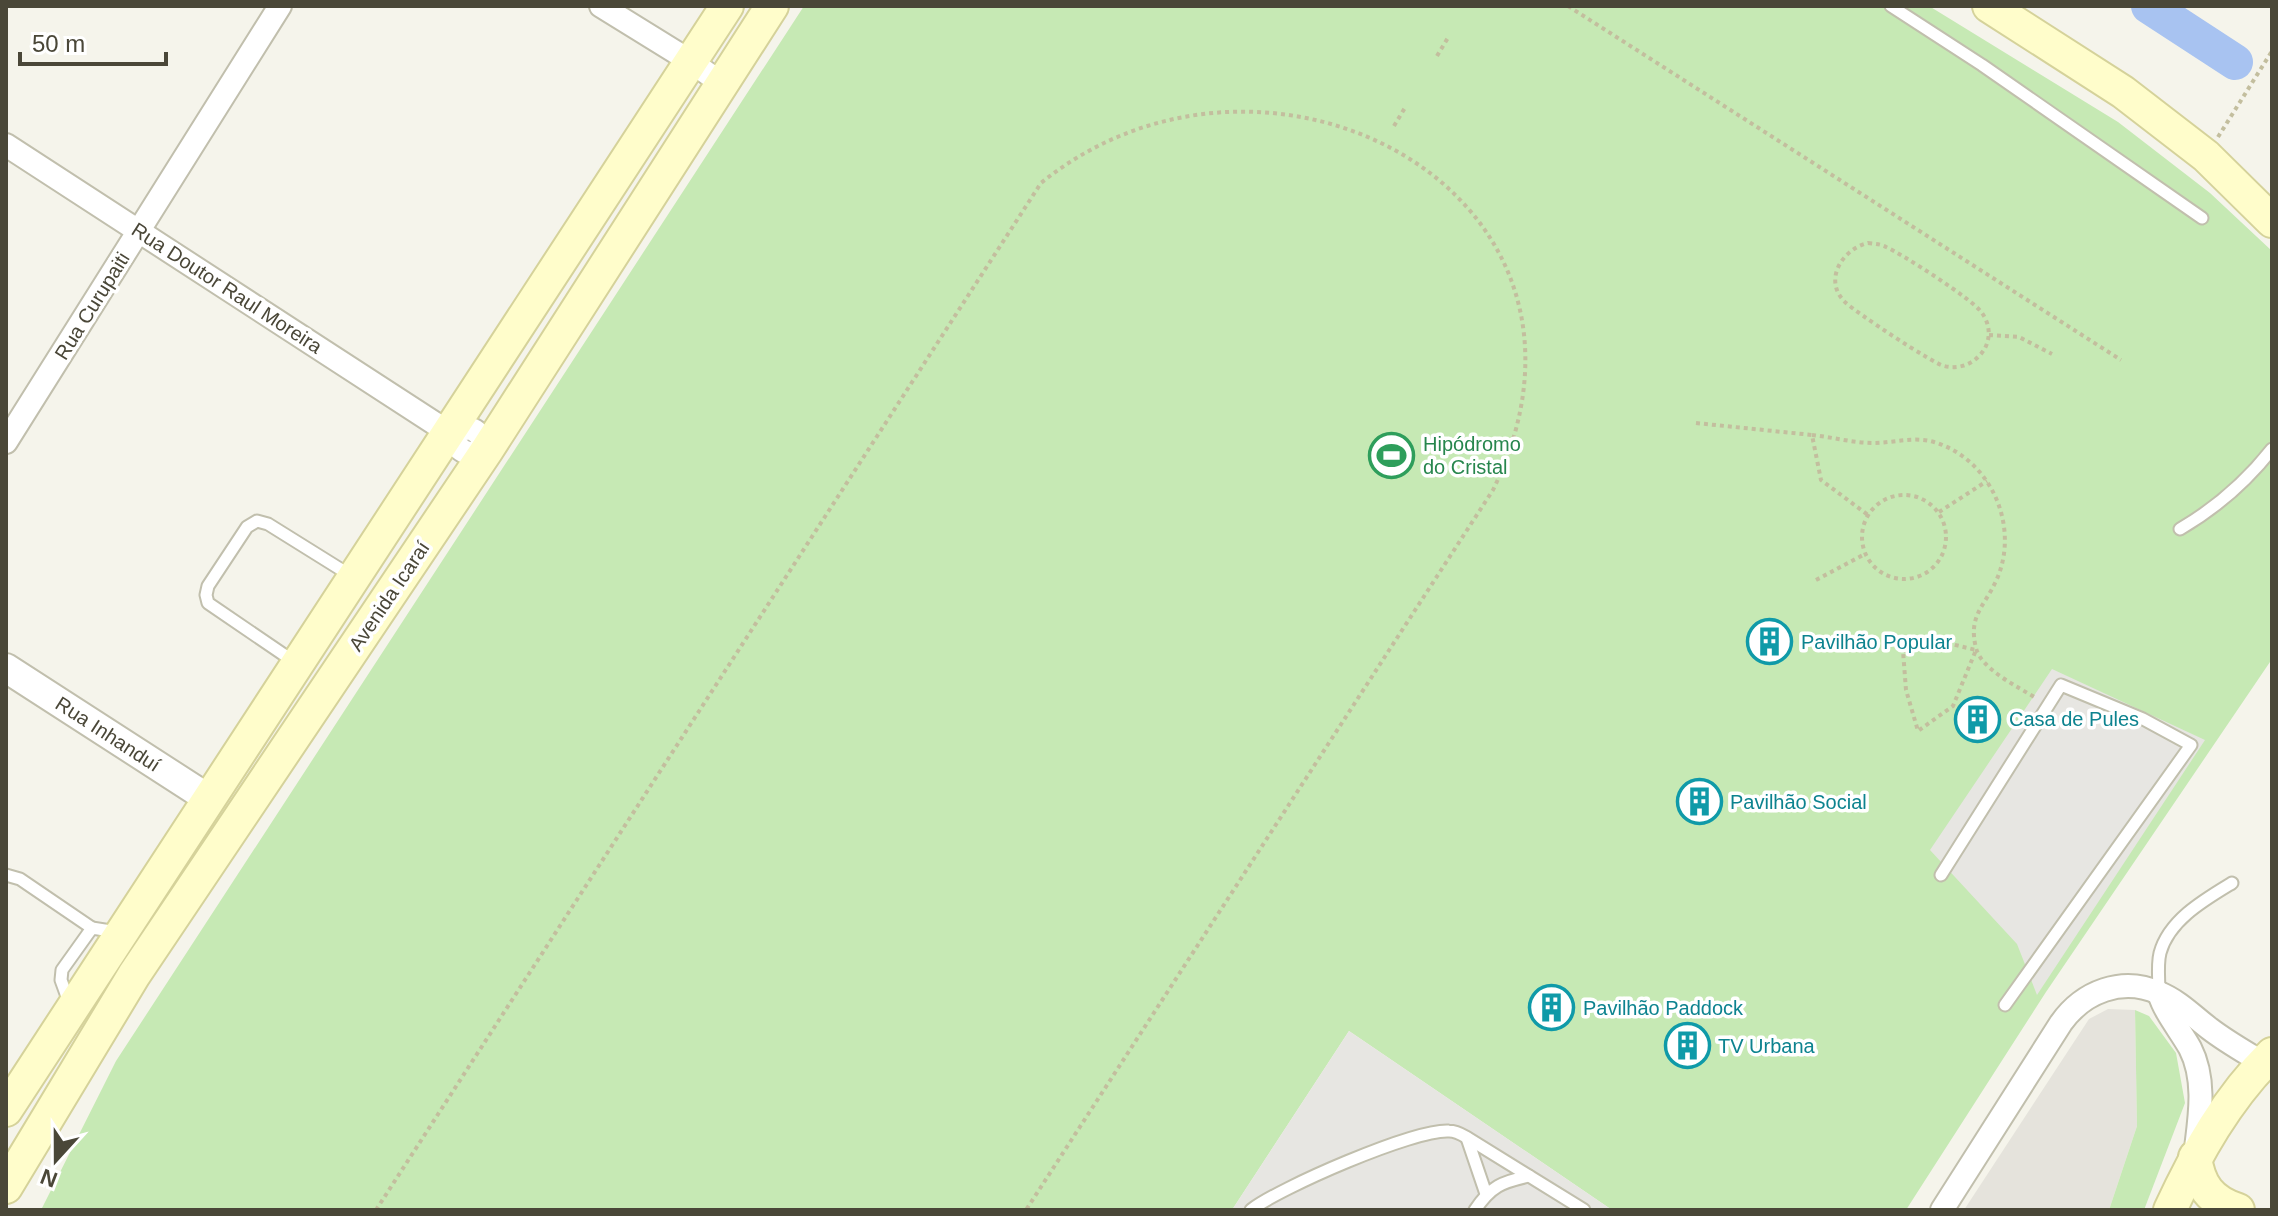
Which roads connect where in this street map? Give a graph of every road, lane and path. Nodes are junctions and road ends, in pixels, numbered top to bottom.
1 (280, 6) edge
2 (601, 6) edge
3 (727, 6) edge
4 (772, 6) edge
5 (1568, 6) edge
6 (1891, 6) edge
7 (1989, 6) edge
8 (1449, 36) dead end
9 (2272, 51) edge
10 (1437, 56) dead end
11 (690, 61) junction
12 (721, 83) junction
13 (1406, 106) dead end
14 (1405, 134) dead end
15 (6, 145) edge
16 (2206, 156) junction
17 (1060, 163) dead end
18 (2259, 189) dead end
19 (2202, 218) dead end
20 (2272, 221) edge
21 (140, 231) junction
22 (1508, 262) dead end
23 (1989, 335) junction
24 (2052, 354) dead end
25 (2121, 360) dead end
26 (1696, 423) dead end
27 (448, 432) junction
28 (1812, 435) junction
29 (6, 442) edge
30 (2272, 449) edge
31 (487, 450) junction
32 (1988, 481) junction
33 (1939, 512) junction
34 (1868, 515) junction
35 (2180, 529) dead end
36 (1865, 554) junction
37 (354, 577) junction
38 (1816, 580) dead end
39 (1976, 650) junction
40 (297, 664) junction
41 (6, 668) edge
42 (2048, 706) junction
43 (209, 799) junction
44 (227, 838) junction
45 (6, 875) edge
46 (1941, 875) dead end
47 (2232, 883) dead end
48 (107, 931) junction
49 (2159, 992) junction
50 (2005, 1005) dead end
51 (2269, 1061) edge
52 (6, 1110) edge
53 (1466, 1137) junction
54 (2195, 1157) junction
55 (1529, 1176) junction
56 (6, 1187) edge
57 (1486, 1194) junction
58 (376, 1210) edge
59 (1026, 1210) edge
60 (1251, 1210) edge
61 (1475, 1210) edge
62 (1584, 1210) edge
63 (1942, 1210) edge
64 (2170, 1210) edge
65 (2238, 1210) edge

1 - 21 street, Rua Curupaiti
2 - 11 street
3 - 11 main road, Avenida Icaraí
4 - 12 main road, Avenida Icaraí
5 - 25 path
6 - 19 lane
7 - 16 main road
8 - 10 path
9 - 16 path
11 - 12 street
11 - 27 main road, Avenida Icaraí
12 - 31 main road, Avenida Icaraí
13 - 14 path
15 - 21 street, Rua Doutor Raul Moreira
16 - 18 lane
16 - 20 main road
17 - 58 path
21 - 27 street, Rua Doutor Raul Moreira
21 - 29 street, Rua Curupaiti
22 - 59 path
23 - 23 path
23 - 24 path
26 - 28 path
27 - 31 street, Rua Doutor Raul Moreira
27 - 37 main road, Avenida Icaraí
28 - 32 path
28 - 34 path
30 - 35 lane
31 - 44 main road, Avenida Icaraí
32 - 33 path
32 - 39 path
33 - 34 path
33 - 36 path
34 - 36 path
36 - 38 path
37 - 40 main road, Avenida Icaraí
37 - 40 lane
39 - 39 path
39 - 42 path
40 - 43 main road, Avenida Icaraí
41 - 43 street, Rua Inhanduí
42 - 46 lane
42 - 50 lane
43 - 44 main road
43 - 48 main road, Avenida Icaraí
44 - 56 main road, Avenida Icaraí
45 - 48 lane
47 - 49 lane
48 - 52 main road, Avenida Icaraí
49 - 51 street
49 - 54 street
49 - 63 street
51 - 54 main road
53 - 55 lane
53 - 57 lane
53 - 60 lane
54 - 64 main road
54 - 65 main road
55 - 57 lane
55 - 62 lane
57 - 61 lane

